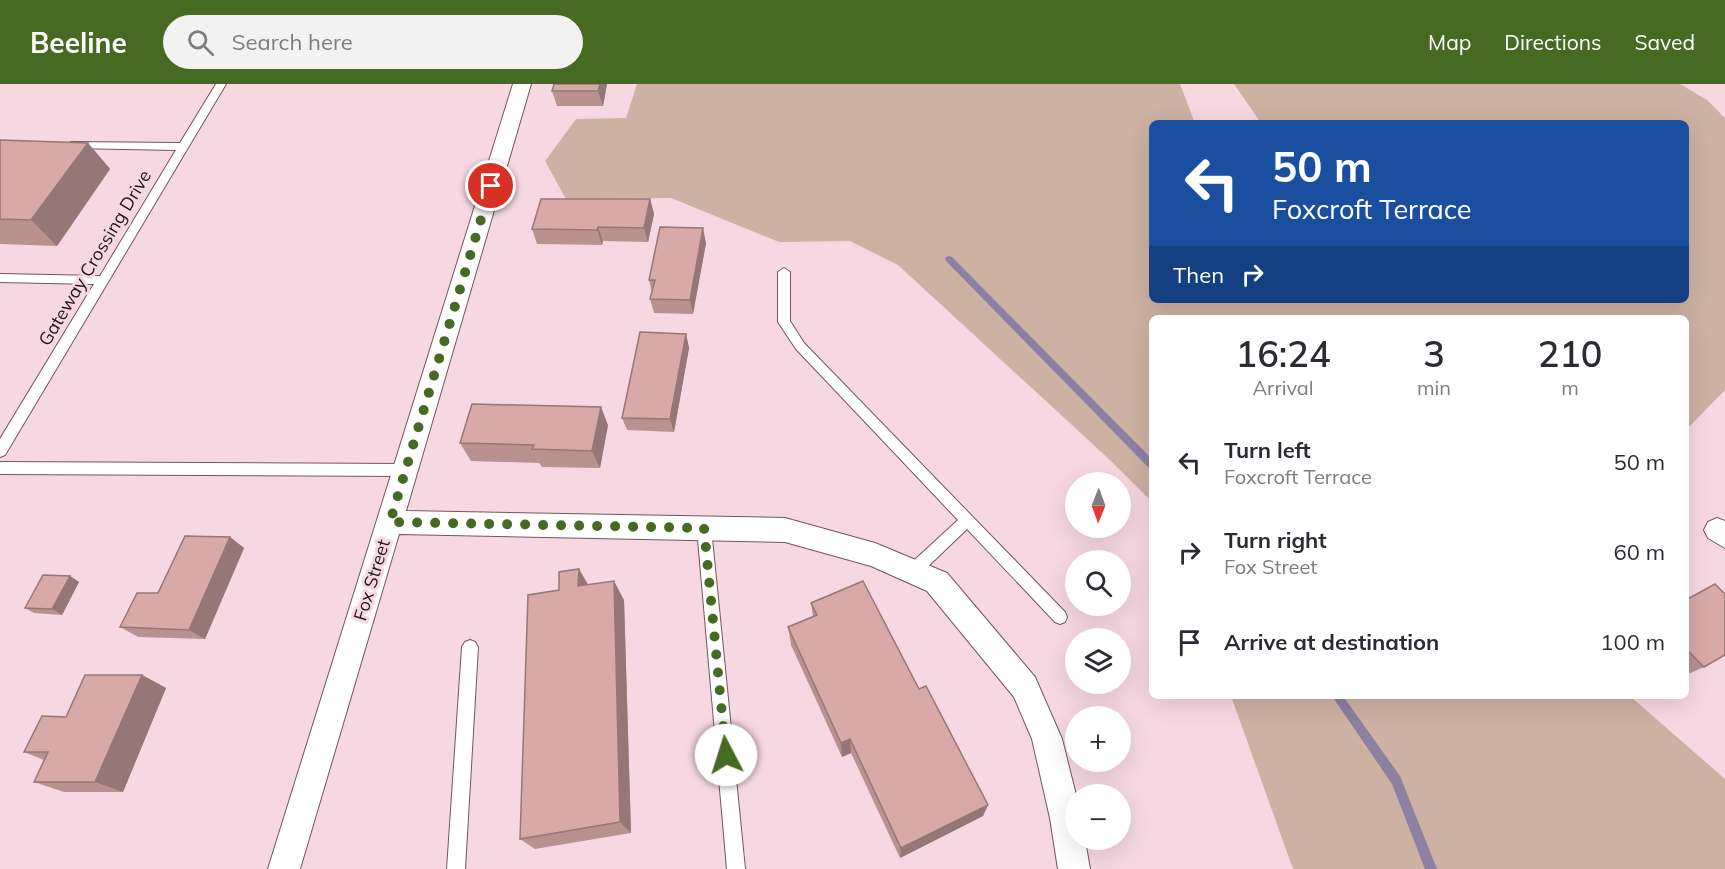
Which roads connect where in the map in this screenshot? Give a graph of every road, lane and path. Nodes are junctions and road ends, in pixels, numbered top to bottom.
1 (221, 84) edge
2 (522, 84) edge
3 (60, 145) edge
4 (183, 147) junction
5 (784, 273) dead end
6 (0, 278) edge
7 (103, 280) junction
8 (0, 451) edge
9 (0, 468) edge
10 (405, 470) junction
11 (967, 520) junction
12 (390, 522) junction
13 (704, 528) junction
14 (912, 572) junction
15 (1060, 617) dead end
16 (470, 647) dead end
17 (284, 869) edge
18 (456, 869) edge
19 (736, 869) edge
20 (1074, 869) edge

1 - 4 lane, Gateway Crossing Drive
2 - 10 street, Fox Street
3 - 4 lane
4 - 7 lane, Gateway Crossing Drive
5 - 11 lane
6 - 7 lane
7 - 8 lane, Gateway Crossing Drive
9 - 10 lane
10 - 12 street, Fox Street
11 - 14 lane
11 - 15 lane
12 - 13 street
12 - 17 street, Fox Street
13 - 14 street
13 - 19 lane
14 - 20 street
16 - 18 lane

